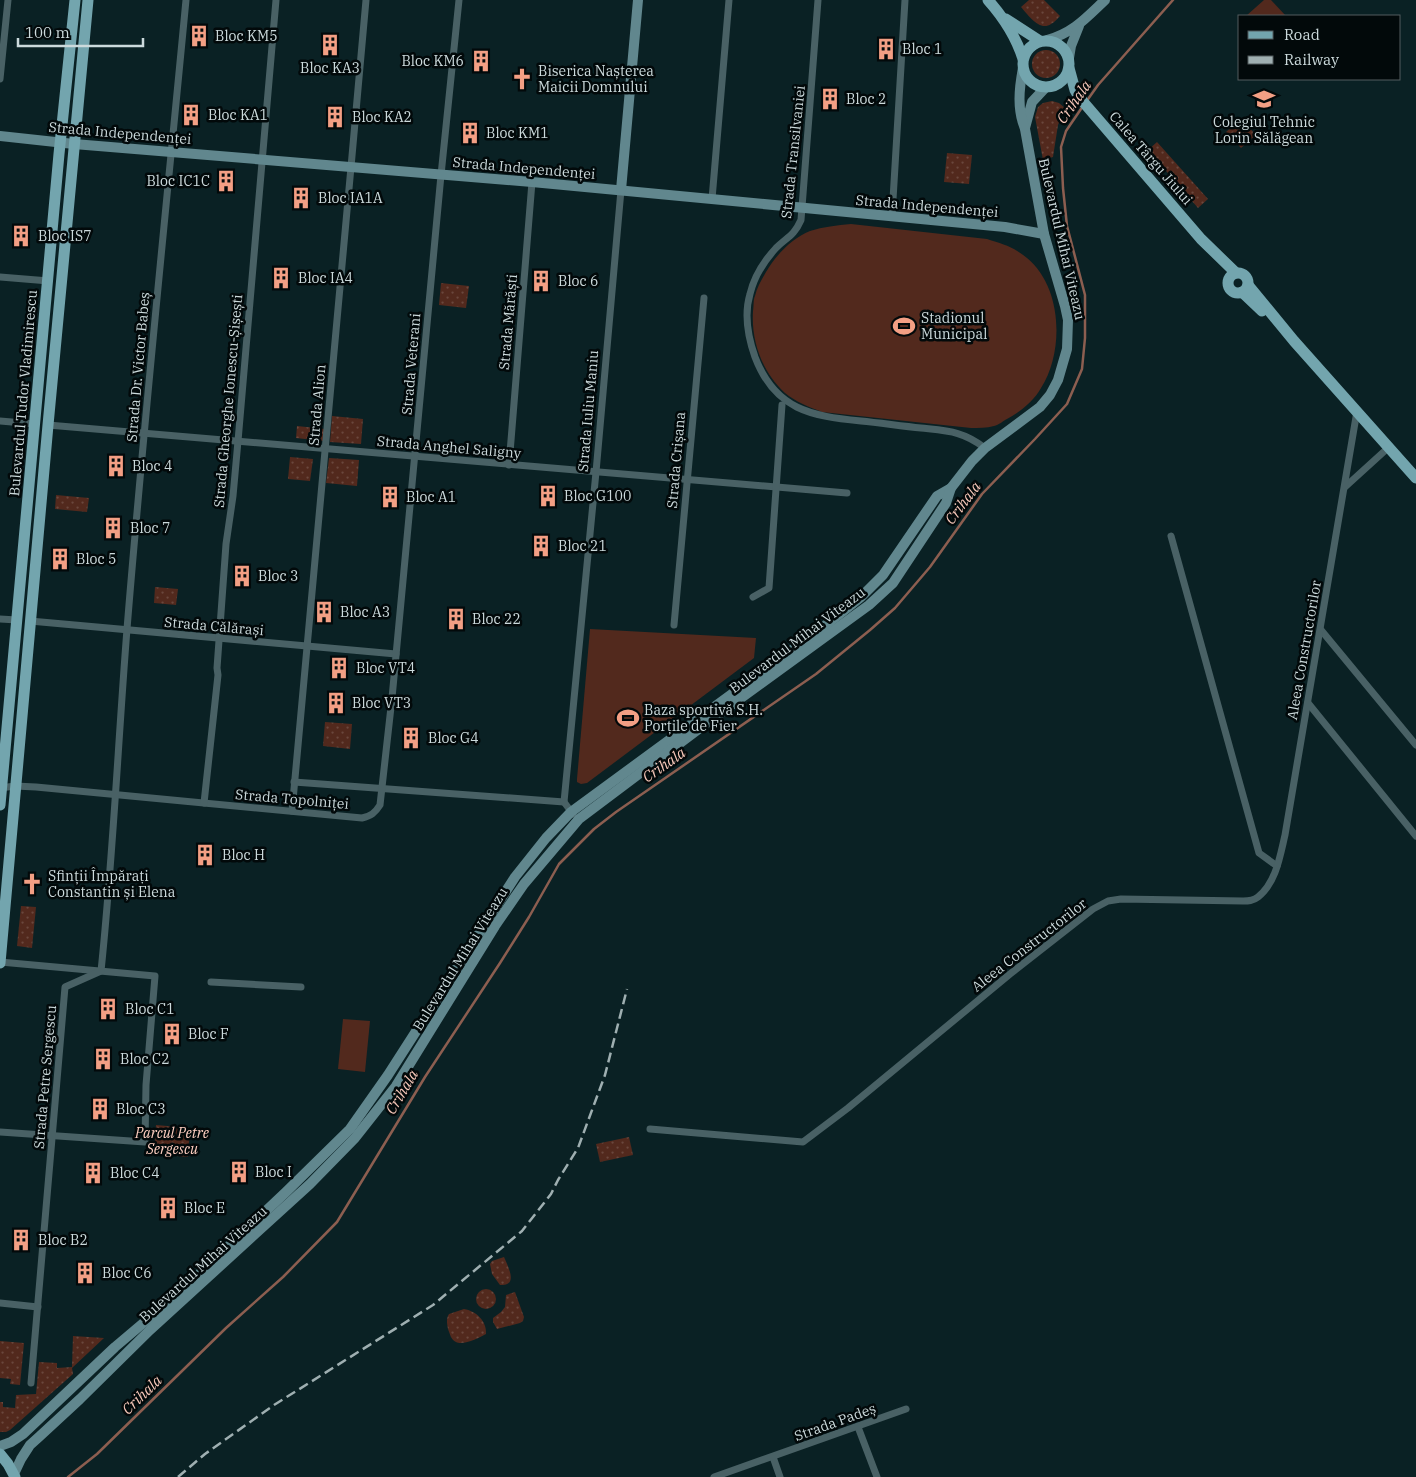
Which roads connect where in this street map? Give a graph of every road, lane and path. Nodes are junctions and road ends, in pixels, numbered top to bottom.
1 (8, 0) edge
2 (75, 0) edge
3 (88, 0) edge
4 (186, 0) edge
5 (276, 0) edge
6 (366, 0) edge
7 (459, 0) edge
8 (638, 0) edge
9 (730, 0) edge
10 (818, 0) edge
11 (905, 0) edge
12 (988, 0) edge
13 (1105, 0) edge
14 (1003, 17) junction
15 (1078, 26) junction
16 (1044, 41) junction
17 (1069, 63) junction
18 (1023, 64) junction
19 (0, 78) edge
20 (1048, 87) junction
21 (1078, 97) junction
22 (1025, 129) junction
23 (0, 136) edge
24 (60, 142) junction
25 (74, 144) junction
26 (172, 152) junction
27 (262, 160) junction
28 (352, 167) junction
29 (441, 175) junction
30 (532, 182) junction
31 (621, 190) junction
32 (712, 199) junction
33 (802, 208) junction
34 (892, 216) junction
35 (1044, 234) junction
36 (1233, 276) junction
37 (0, 277) edge
38 (48, 281) junction
39 (1245, 289) junction
40 (704, 298) dead end
41 (782, 405) dead end
42 (1357, 411) junction
43 (0, 421) edge
44 (34, 424) junction
45 (48, 425) junction
46 (144, 433) junction
47 (238, 441) junction
48 (1389, 447) junction
49 (325, 448) junction
50 (985, 448) junction
51 (415, 456) junction
52 (509, 465) junction
53 (596, 472) junction
54 (1416, 478) edge
55 (686, 480) junction
56 (776, 487) junction
57 (1345, 487) junction
58 (951, 488) junction
59 (847, 493) dead end
60 (1172, 536) dead end
61 (753, 597) dead end
62 (0, 619) edge
63 (17, 620) junction
64 (30, 621) junction
65 (674, 625) dead end
66 (1321, 630) junction
67 (127, 631) junction
68 (219, 638) junction
69 (306, 647) junction
70 (396, 654) junction
71 (1308, 703) junction
72 (1416, 744) edge
73 (294, 782) junction
74 (16, 786) junction
75 (1, 788) edge
76 (383, 789) junction
77 (116, 796) junction
78 (564, 802) junction
79 (204, 803) junction
80 (0, 805) edge
81 (292, 812) junction
82 (571, 812) junction
83 (579, 819) junction
84 (1416, 836) edge
85 (1277, 866) junction
86 (0, 963) edge
87 (101, 971) junction
88 (457, 977) junction
89 (211, 982) dead end
90 (301, 987) dead end
91 (650, 1129) dead end
92 (0, 1132) edge
93 (52, 1136) junction
94 (0, 1304) edge
95 (38, 1307) junction
96 (147, 1326) junction
97 (31, 1383) dead end
98 (906, 1410) dead end
99 (858, 1426) junction
100 (0, 1446) edge
101 (0, 1454) edge
102 (773, 1457) junction
103 (14, 1475) edge
104 (714, 1477) edge
105 (780, 1477) edge
106 (877, 1477) edge

1 - 19 street
2 - 24 main road, Bulevardul Tudor Vladimirescu
3 - 25 main road, Bulevardul Tudor Vladimirescu
4 - 26 street, Strada Dr. Victor Babeș
5 - 27 street, Strada Gheorghe Ionescu-Șișești
6 - 28 street, Strada Alion
7 - 29 street, Strada Veterani
8 - 31 main road, Strada Iuliu Maniu
9 - 32 street
10 - 33 street, Strada Transilvaniei
11 - 34 street
12 - 14 main road
13 - 15 main road
14 - 16 main road
14 - 18 main road
15 - 16 main road
15 - 17 main road
16 - 17 main road
16 - 18 main road
17 - 20 main road
17 - 21 main road, Calea Târgu Jiului
18 - 20 main road
18 - 22 main road, Bulevardul Mihai Viteazu
20 - 21 main road, Calea Târgu Jiului
20 - 22 main road, Bulevardul Mihai Viteazu
21 - 36 main road, Calea Târgu Jiului
22 - 35 main road, Bulevardul Mihai Viteazu
23 - 24 main road, Strada Independenței
24 - 25 main road, Strada Independenței
24 - 38 main road, Bulevardul Tudor Vladimirescu
25 - 26 main road, Strada Independenței
25 - 45 main road, Bulevardul Tudor Vladimirescu
26 - 27 main road, Strada Independenței
26 - 46 street, Strada Dr. Victor Babeș
27 - 28 main road, Strada Independenței
27 - 47 street, Strada Gheorghe Ionescu-Șișești
28 - 29 main road, Strada Independenței
28 - 49 street, Strada Alion
29 - 30 main road, Strada Independenței
29 - 51 street, Strada Veterani
30 - 31 main road, Strada Independenței
30 - 52 street, Strada Mărăști
31 - 32 main road, Strada Independenței
31 - 53 street, Strada Iuliu Maniu
32 - 33 main road, Strada Independenței
33 - 34 main road, Strada Independenței
33 - 50 street, Strada Transilvaniei
34 - 35 main road, Strada Independenței
35 - 50 main road, Bulevardul Mihai Viteazu
36 - 39 main road
36 - 39 main road
37 - 38 street
38 - 44 main road, Bulevardul Tudor Vladimirescu
39 - 42 main road
40 - 55 street, Strada Crișana
41 - 56 street
42 - 48 main road
42 - 57 street, Aleea Constructorilor
43 - 44 street
44 - 63 main road, Bulevardul Tudor Vladimirescu
45 - 46 street, Strada Anghel Saligny
45 - 64 main road, Bulevardul Tudor Vladimirescu
46 - 47 street, Strada Anghel Saligny
46 - 67 street, Strada Dr. Victor Babeș
47 - 49 street, Strada Anghel Saligny
47 - 68 street, Strada Gheorghe Ionescu-Șișești
48 - 54 main road
48 - 57 street
49 - 51 street, Strada Anghel Saligny
49 - 69 street, Strada Alion
50 - 58 main road, Bulevardul Mihai Viteazu
51 - 52 street, Strada Anghel Saligny
51 - 70 street, Strada Veterani
52 - 53 street, Strada Anghel Saligny
53 - 55 street, Strada Anghel Saligny
53 - 78 street, Strada Iuliu Maniu
55 - 56 street, Strada Anghel Saligny
55 - 65 street, Strada Crișana
56 - 59 street, Strada Anghel Saligny
56 - 61 street
57 - 66 street, Aleea Constructorilor
58 - 82 main road, Bulevardul Mihai Viteazu
58 - 83 main road, Bulevardul Mihai Viteazu
60 - 85 street
62 - 63 street
63 - 75 main road, Bulevardul Tudor Vladimirescu
64 - 67 street, Strada Călărași
64 - 74 main road, Bulevardul Tudor Vladimirescu
66 - 71 street, Aleea Constructorilor
66 - 72 street
67 - 68 street, Strada Călărași
67 - 77 street, Strada Dr. Victor Babeș
68 - 69 street, Strada Călărași
68 - 79 street, Strada Gheorghe Ionescu-Șișești
69 - 70 street, Strada Călărași
69 - 73 street, Strada Alion
70 - 76 street, Strada Veterani
71 - 84 street
71 - 85 street, Aleea Constructorilor
73 - 76 street
73 - 81 street, Strada Alion
74 - 75 street, Strada Topolniței
74 - 77 street, Strada Topolniței
74 - 86 main road, Bulevardul Tudor Vladimirescu
75 - 80 main road, Bulevardul Tudor Vladimirescu
76 - 78 street
76 - 81 street, Strada Topolniței
77 - 79 street, Strada Topolniței
77 - 87 street
78 - 82 street
79 - 81 street, Strada Topolniței
82 - 83 street
82 - 88 main road, Bulevardul Mihai Viteazu
83 - 88 main road, Bulevardul Mihai Viteazu
85 - 91 street, Aleea Constructorilor
86 - 87 street
87 - 93 street, Strada Petre Sergescu
87 - 93 street
88 - 96 main road, Bulevardul Mihai Viteazu
89 - 90 street
92 - 93 street
93 - 95 street, Strada Petre Sergescu
94 - 95 street
95 - 97 street, Strada Petre Sergescu
96 - 100 main road, Bulevardul Mihai Viteazu
96 - 103 main road, Bulevardul Mihai Viteazu
98 - 99 street, Strada Padeș
99 - 102 street, Strada Padeș
99 - 106 street
101 - 103 main road
102 - 104 street, Strada Padeș
102 - 105 street

